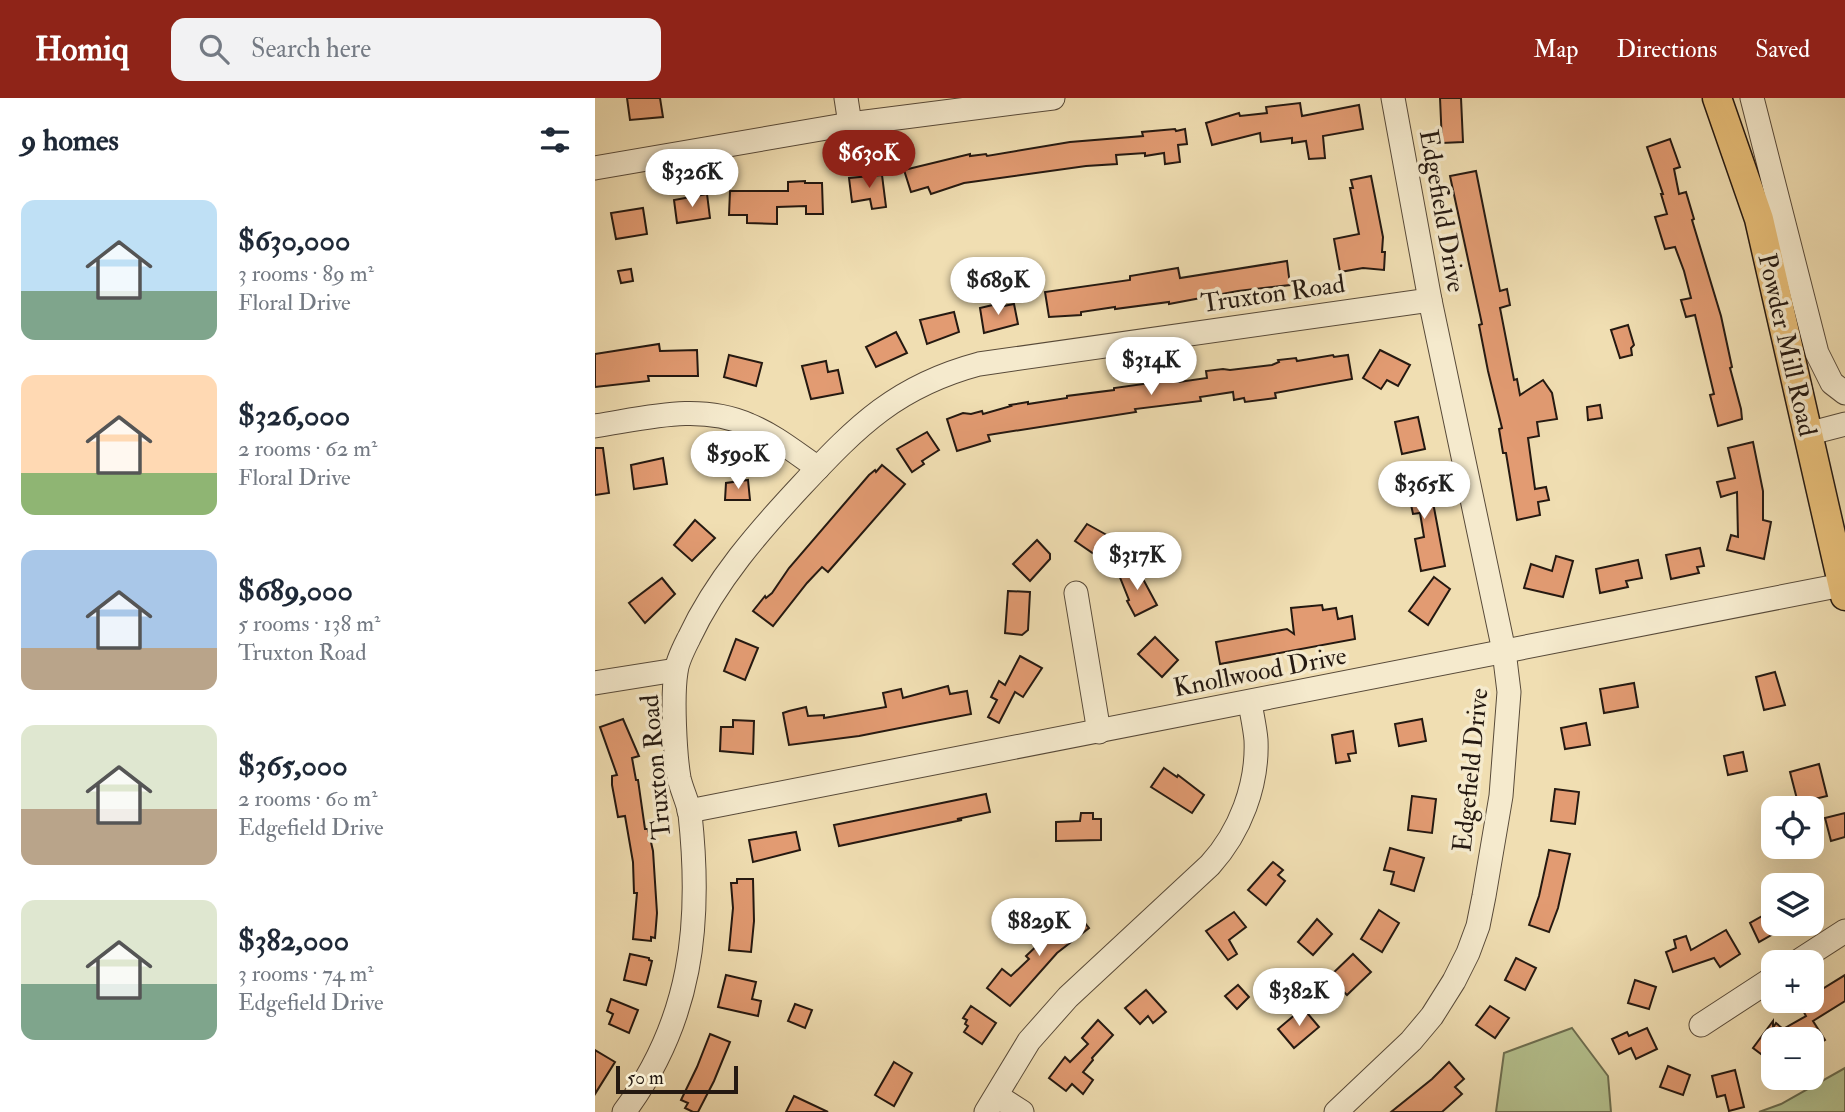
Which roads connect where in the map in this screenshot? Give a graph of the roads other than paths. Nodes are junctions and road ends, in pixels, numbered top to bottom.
1 (846, 98) edge
2 (1053, 98) edge
3 (1393, 98) edge
4 (1717, 98) edge
5 (1752, 98) edge
6 (850, 124) junction
7 (595, 168) edge
8 (1430, 300) junction
9 (1845, 393) edge
10 (1845, 424) edge
11 (595, 426) edge
12 (1807, 434) junction
13 (818, 468) junction
14 (1844, 591) edge
15 (1076, 593) dead end
16 (1504, 651) junction
17 (676, 670) junction
18 (595, 683) edge
19 (1250, 703) junction
20 (1100, 732) junction
21 (689, 811) junction
22 (1845, 931) edge
23 (1816, 950) edge
24 (1761, 986) edge
25 (1701, 1025) dead end
26 (991, 1104) edge
27 (1339, 1111) edge
28 (624, 1112) edge
29 (1022, 1112) edge

1 - 6 street
2 - 6 street
3 - 8 street, Edgefield Drive
4 - 12 main road, Powder Mill Road
5 - 9 street
6 - 7 street
8 - 13 street, Truxton Road
8 - 16 street, Edgefield Drive
10 - 12 street
11 - 13 street
12 - 14 main road, Powder Mill Road
13 - 17 street, Truxton Road
14 - 16 street, Knollwood Drive
15 - 20 street
16 - 19 street, Knollwood Drive
16 - 27 street, Edgefield Drive
17 - 18 street
17 - 21 street, Truxton Road
19 - 20 street, Knollwood Drive
19 - 26 street
20 - 21 street, Knollwood Drive
21 - 28 street, Truxton Road
22 - 23 street
24 - 25 street
26 - 29 street

